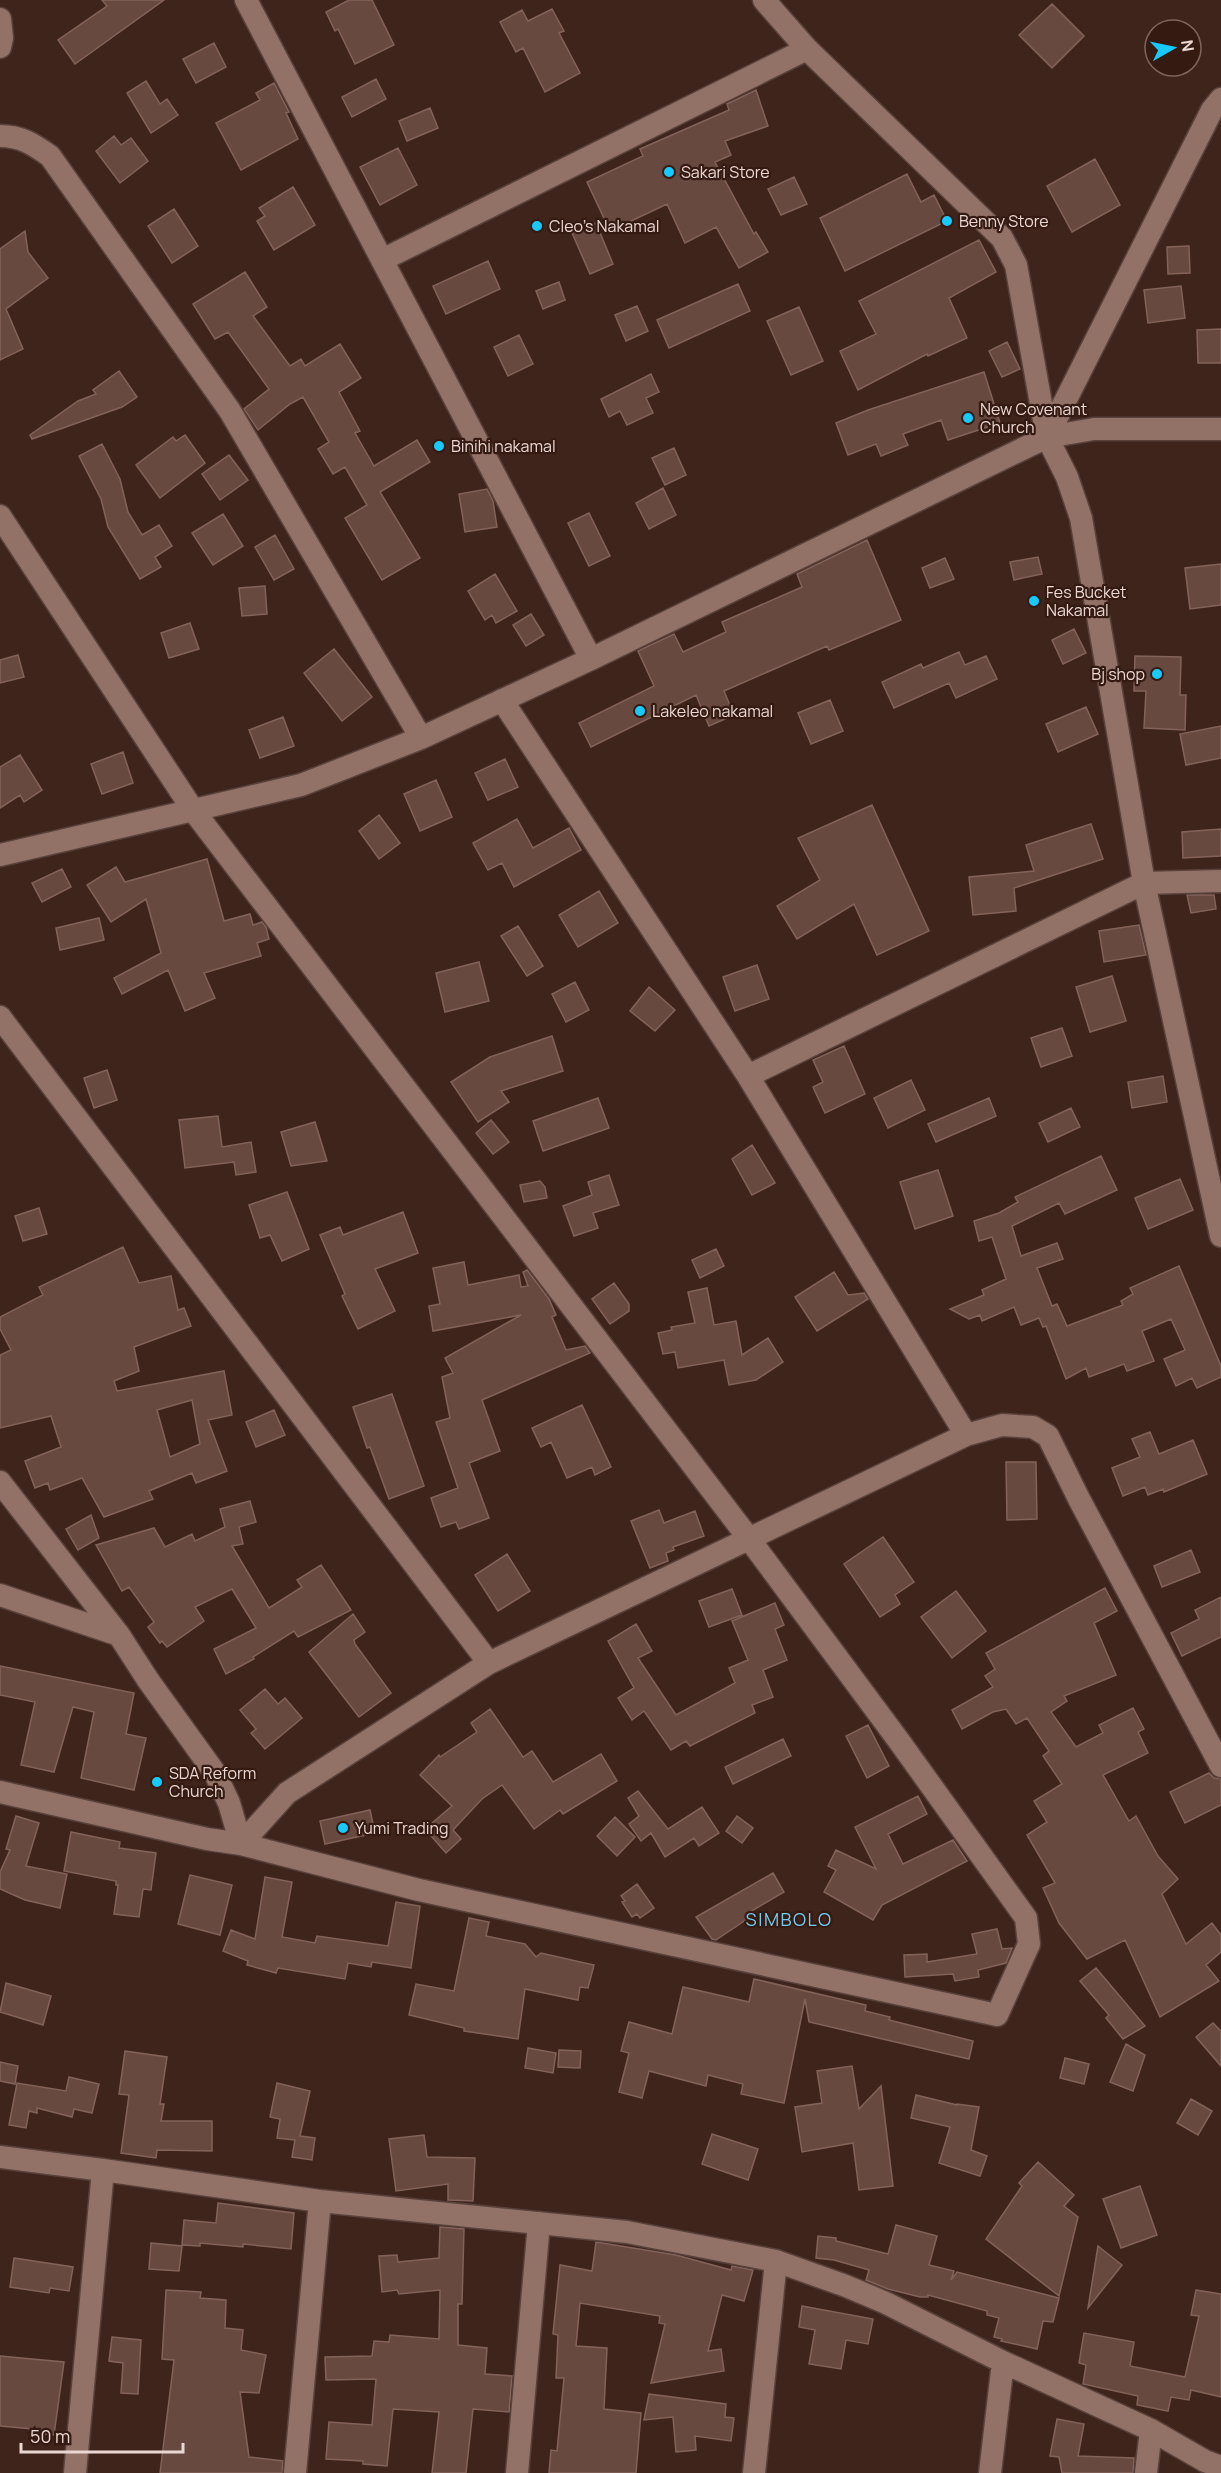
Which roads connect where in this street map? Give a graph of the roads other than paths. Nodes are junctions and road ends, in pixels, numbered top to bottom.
1 (246, 0) edge
2 (764, 0) edge
3 (0, 19) edge
4 (0, 47) edge
5 (807, 49) junction
6 (1221, 99) edge
7 (0, 136) edge
8 (382, 260) junction
9 (1221, 429) edge
10 (1047, 437) junction
11 (0, 516) edge
12 (591, 658) junction
13 (502, 700) junction
14 (421, 738) junction
15 (193, 810) junction
16 (0, 855) edge
17 (1221, 881) edge
18 (1144, 883) junction
19 (0, 1017) edge
20 (748, 1076) junction
21 (1221, 1236) edge
22 (966, 1435) junction
23 (0, 1482) edge
24 (750, 1540) junction
25 (0, 1595) edge
26 (119, 1635) junction
27 (489, 1663) junction
28 (1221, 1766) edge
29 (0, 1792) edge
30 (241, 1844) junction
31 (0, 2157) edge
32 (103, 2170) junction
33 (320, 2201) junction
34 (539, 2223) junction
35 (776, 2261) junction
36 (1003, 2362) junction
37 (1151, 2430) junction
38 (1221, 2467) edge
39 (75, 2473) edge
40 (295, 2473) edge
41 (517, 2473) edge
42 (754, 2473) edge
43 (990, 2473) edge
44 (1146, 2473) edge

1 - 8 street
2 - 5 street
3 - 4 street
5 - 8 street
5 - 10 street
6 - 10 street
7 - 14 street
8 - 12 street
9 - 10 street
10 - 12 street
10 - 18 street
11 - 15 street
12 - 13 street
13 - 14 street
13 - 20 street
14 - 15 street
15 - 16 street
15 - 24 street
17 - 18 street
18 - 20 street
18 - 21 street
19 - 27 street
20 - 22 street
22 - 24 street
22 - 28 street
23 - 26 street
24 - 27 street
24 - 30 street
25 - 26 street
26 - 30 street
27 - 30 street
29 - 30 street
31 - 32 street
32 - 33 street
32 - 39 street
33 - 34 street
33 - 40 street
34 - 35 street
34 - 41 street
35 - 36 street
35 - 42 street
36 - 37 street
36 - 43 street
37 - 38 street
37 - 44 street

